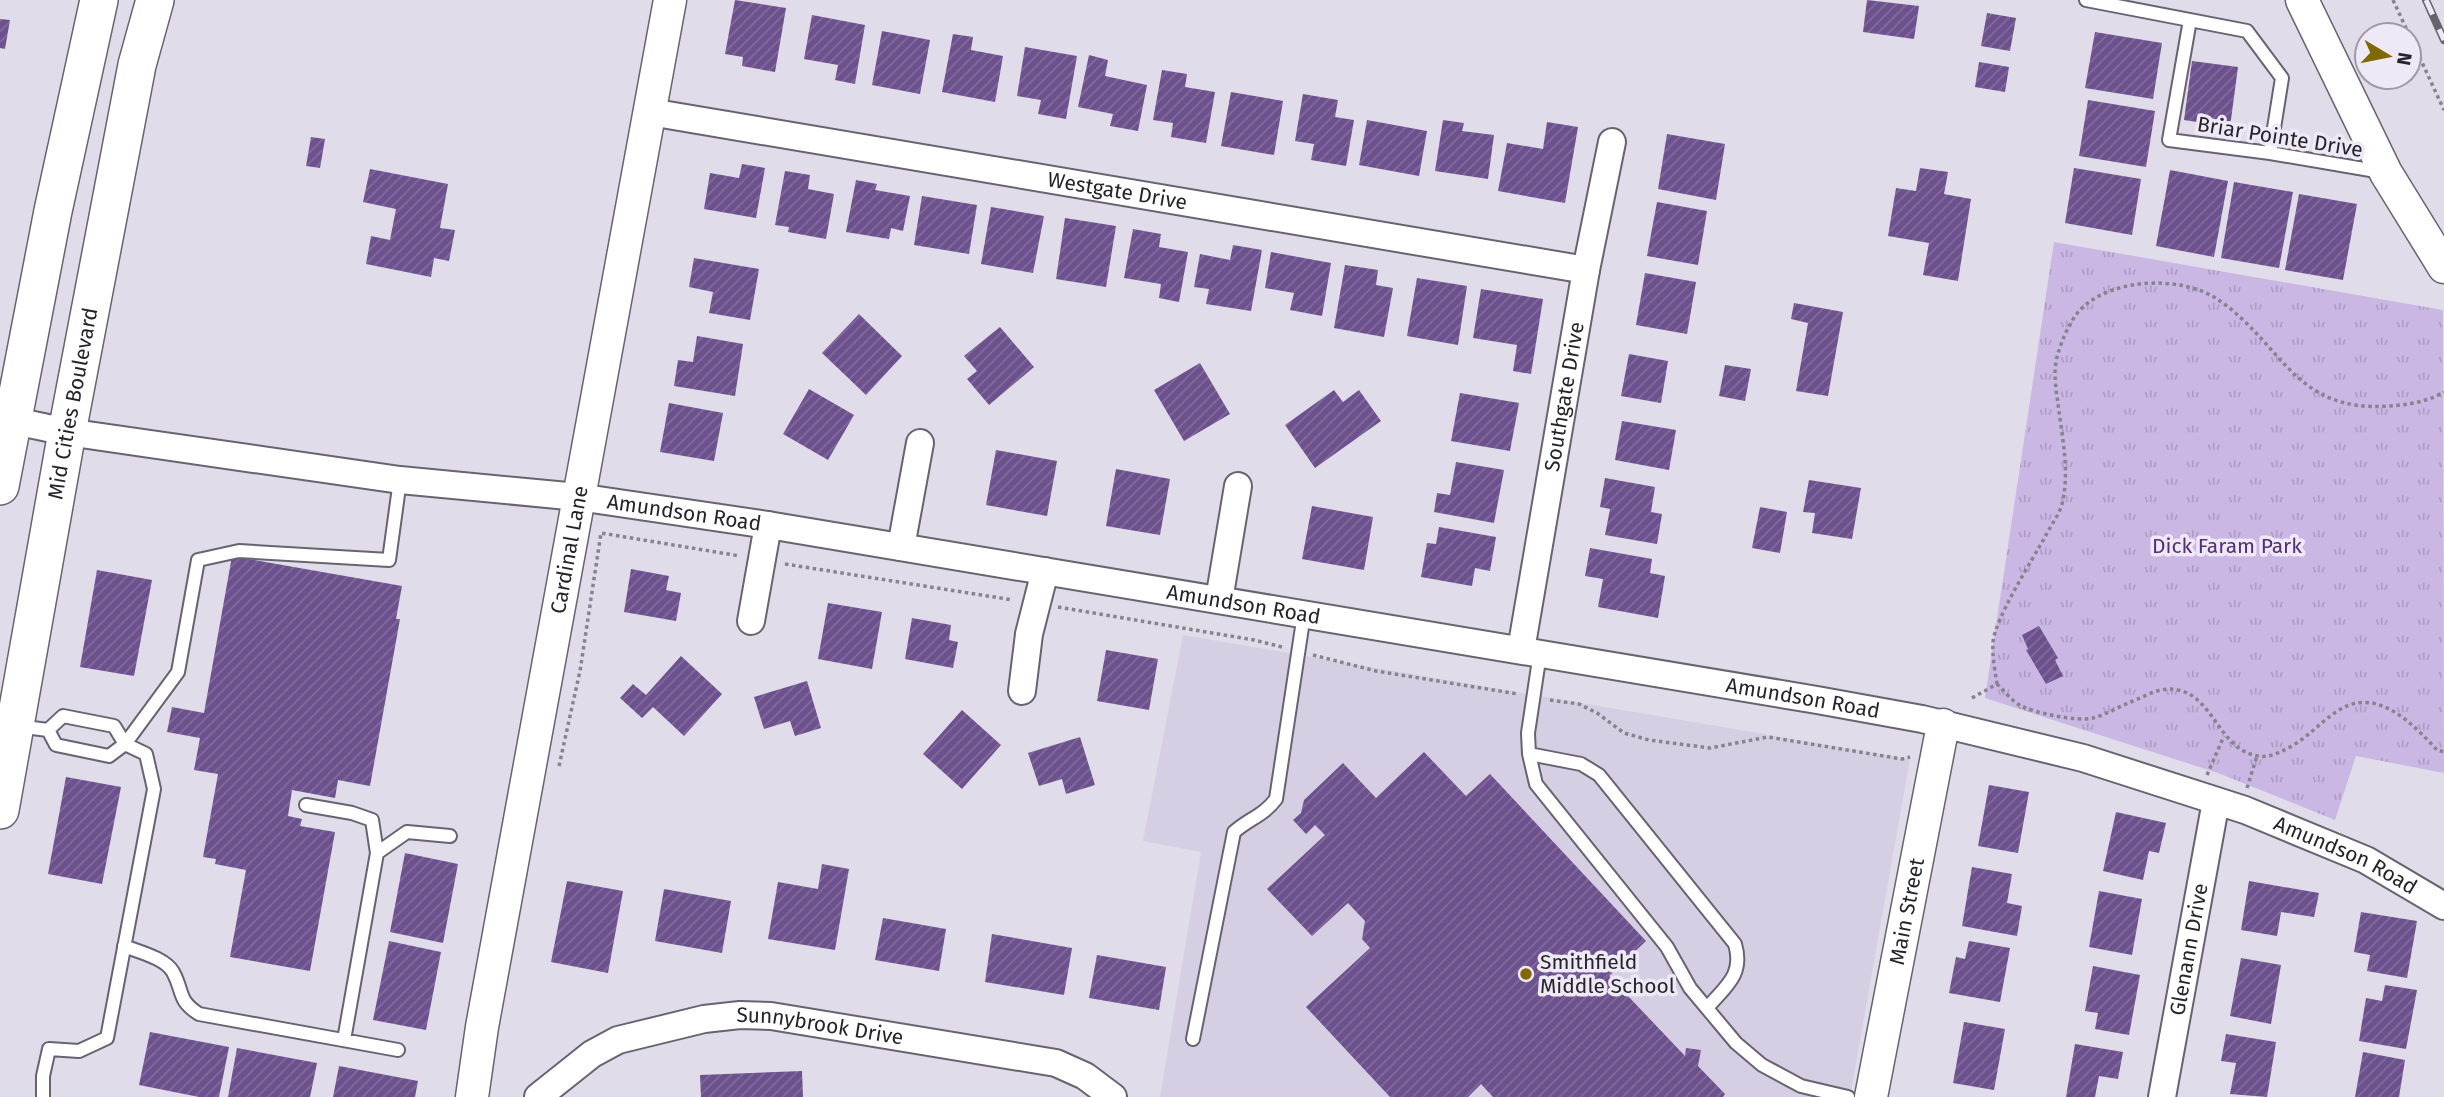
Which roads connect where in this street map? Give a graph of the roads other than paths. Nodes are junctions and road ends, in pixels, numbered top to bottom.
1 (99, 0) edge
2 (155, 0) edge
3 (670, 0) edge
4 (2086, 0) edge
5 (2302, 0) edge
6 (2190, 20) junction
7 (650, 112) junction
8 (1612, 142) dead end
9 (2270, 153) junction
10 (2386, 173) junction
11 (2444, 267) edge
12 (1586, 270) junction
13 (7, 420) edge
14 (67, 432) junction
15 (920, 443) dead end
16 (400, 480) junction
17 (0, 486) edge
18 (1238, 486) dead end
19 (578, 497) junction
20 (768, 524) junction
21 (901, 547) junction
22 (1045, 571) junction
23 (1219, 600) junction
24 (1304, 614) junction
25 (751, 621) dead end
26 (1531, 652) junction
27 (1021, 691) dead end
28 (1943, 725) junction
29 (31, 728) junction
30 (125, 744) junction
31 (1529, 754) junction
32 (2218, 802) junction
33 (306, 805) dead end
34 (0, 810) edge
35 (450, 836) dead end
36 (377, 853) junction
37 (2444, 906) edge
38 (124, 946) junction
39 (1707, 1007) junction
40 (1193, 1039) dead end
41 (344, 1040) junction
42 (398, 1050) dead end
43 (43, 1097) edge
44 (472, 1097) edge
45 (538, 1097) edge
46 (1113, 1097) edge
47 (1848, 1097) edge
48 (1871, 1097) edge
49 (2162, 1097) edge

1 - 13 main road
2 - 14 main road, Mid Cities Boulevard
3 - 7 street, Cardinal Lane
4 - 6 lane
5 - 10 street
6 - 9 lane
6 - 9 lane, Briar Pointe Drive
7 - 12 street, Westgate Drive
7 - 19 street, Cardinal Lane
8 - 12 street, Southgate Drive
9 - 10 lane, Briar Pointe Drive
10 - 11 street
12 - 26 street, Southgate Drive
13 - 14 street, Amundson Road
13 - 17 main road
14 - 16 street, Amundson Road
14 - 29 main road, Mid Cities Boulevard
15 - 21 street
16 - 19 street, Amundson Road
16 - 30 lane
18 - 23 street
19 - 20 street, Amundson Road
19 - 44 street, Cardinal Lane
20 - 21 street, Amundson Road
20 - 25 street
21 - 22 street, Amundson Road
22 - 23 street, Amundson Road
22 - 27 street
23 - 24 street, Amundson Road
24 - 26 street, Amundson Road
24 - 40 lane
26 - 28 street, Amundson Road
26 - 31 lane
28 - 32 street, Amundson Road
28 - 48 street, Main Street
29 - 30 lane
29 - 30 lane
29 - 34 main road, Mid Cities Boulevard
30 - 38 lane
31 - 39 lane
31 - 39 lane
32 - 37 street, Amundson Road
32 - 49 street, Glenann Drive
33 - 36 lane
35 - 36 lane
36 - 41 lane
38 - 41 lane
38 - 43 lane
39 - 47 lane
41 - 42 lane
45 - 46 street, Sunnybrook Drive

